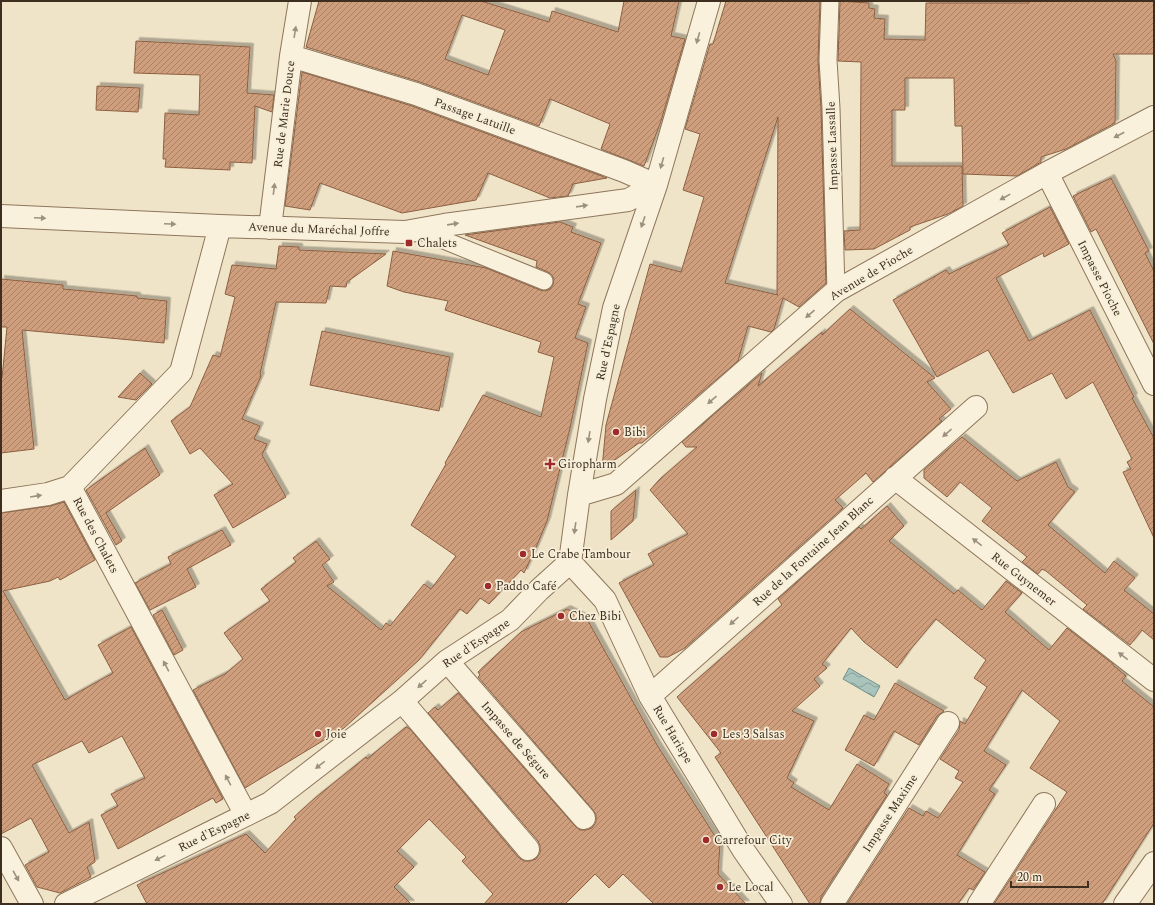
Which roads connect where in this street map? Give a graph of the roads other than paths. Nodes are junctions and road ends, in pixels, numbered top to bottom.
1 (300, 1) edge
2 (709, 1) edge
3 (830, 1) edge
4 (291, 56) junction
5 (1154, 117) edge
6 (1047, 173) junction
7 (656, 185) junction
8 (1, 216) edge
9 (220, 226) junction
10 (270, 228) junction
11 (419, 230) junction
12 (544, 281) dead end
13 (836, 291) junction
14 (1154, 384) edge
15 (976, 407) dead end
16 (895, 478) junction
17 (70, 487) junction
18 (579, 495) junction
19 (1, 501) edge
20 (570, 562) junction
21 (447, 660) junction
22 (1154, 680) edge
23 (650, 696) junction
24 (402, 701) junction
25 (948, 723) dead end
26 (1044, 804) dead end
27 (246, 815) junction
28 (584, 818) dead end
29 (1, 848) edge
30 (528, 849) dead end
31 (1154, 863) edge
32 (32, 904) edge
33 (66, 904) edge
34 (781, 904) edge
35 (832, 904) edge
36 (979, 904) edge
37 (1125, 904) edge

4 -> 1 street, Rue de Marie Douce
2 -> 7 street, Rue d'Espagne
3 - 13 street, Impasse Lassalle
4 - 7 street, Passage Latuille
10 -> 4 street, Rue de Marie Douce
5 -> 6 street, Avenue de Pioche
6 -> 13 street, Avenue de Pioche
6 - 14 street, Impasse Pioche
11 -> 7 street, Avenue du Maréchal Joffre
7 -> 18 street, Rue d'Espagne
8 -> 9 street, Avenue du Maréchal Joffre
9 - 10 street, Avenue du Maréchal Joffre
9 - 17 street, Rue des Chalets
10 - 11 street, Avenue du Maréchal Joffre
11 - 12 street
13 -> 18 street, Avenue de Pioche
15 -> 16 street, Rue de la Fontaine Jean Blanc
22 -> 16 street, Rue Guynemer
16 -> 23 street, Rue de la Fontaine Jean Blanc
19 -> 17 street
27 -> 17 street, Rue des Chalets
18 -> 20 street, Rue d'Espagne
20 - 21 street, Rue d'Espagne
20 - 23 street, Rue Harispe
21 -> 24 street, Rue d'Espagne
21 - 28 street, Impasse de Ségure
23 - 34 street, Rue Harispe
24 -> 27 street, Rue d'Espagne
24 - 30 street
25 - 35 street, Impasse Maxime
26 - 36 street
27 -> 33 street, Rue d'Espagne
29 -> 32 street
31 - 37 street

